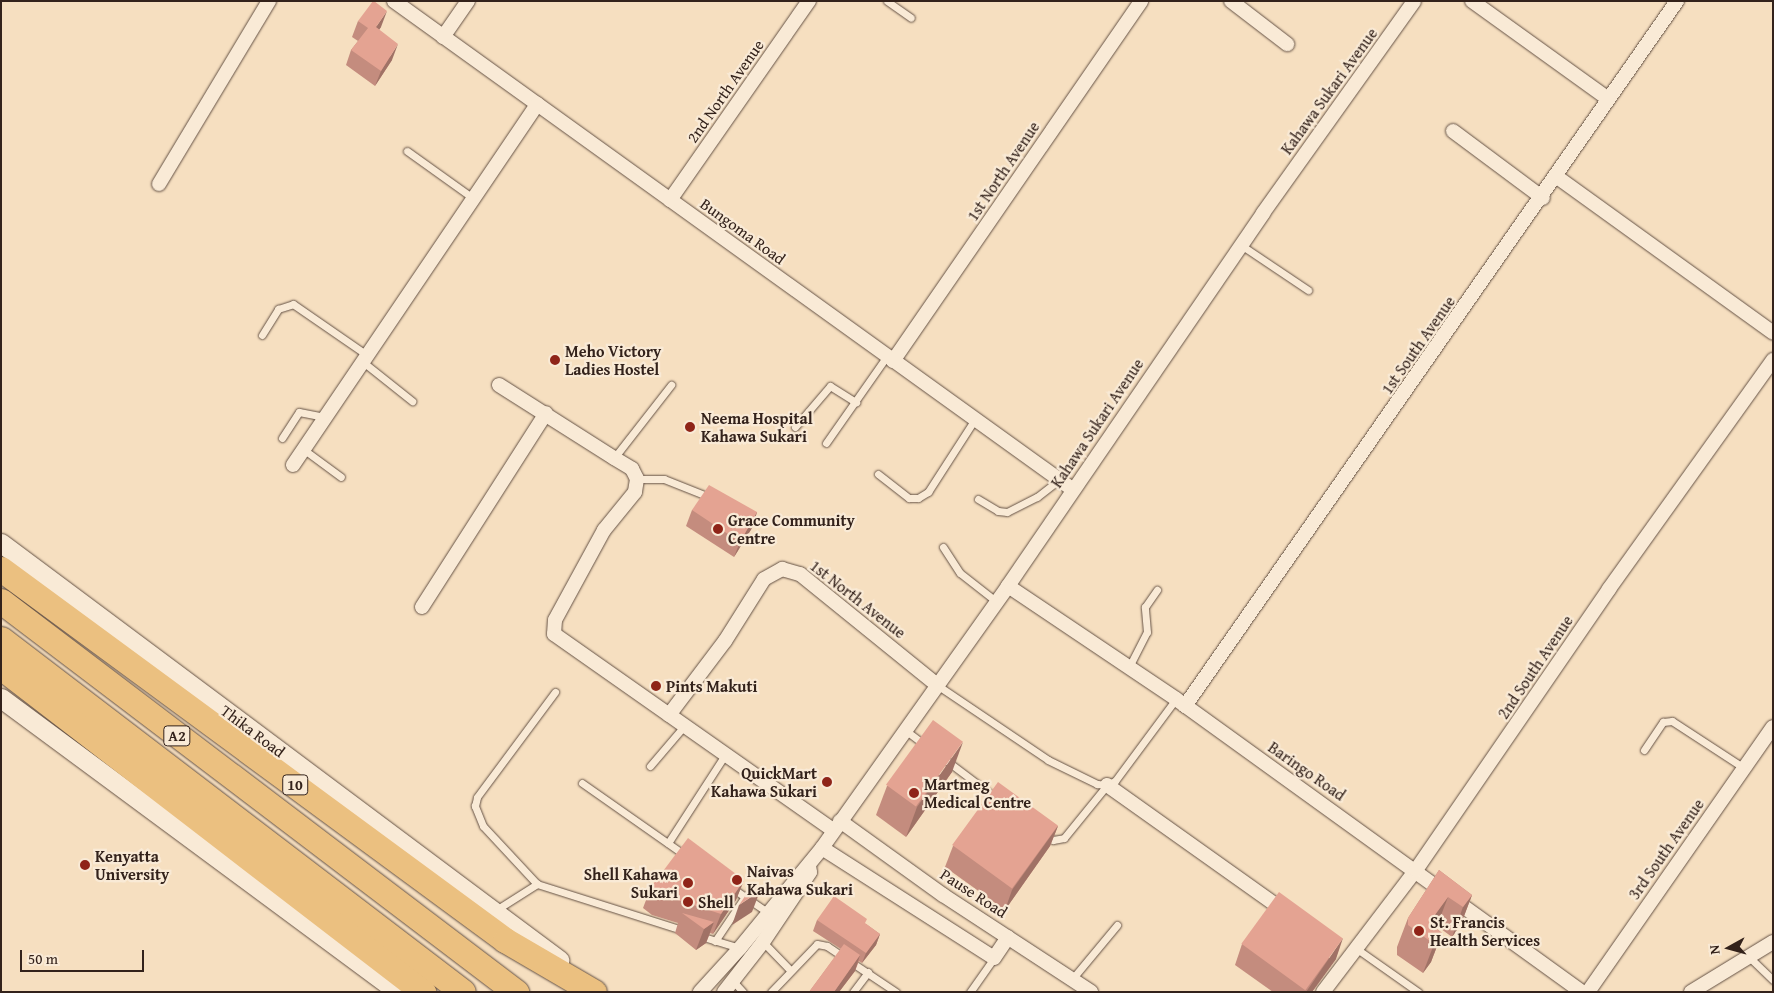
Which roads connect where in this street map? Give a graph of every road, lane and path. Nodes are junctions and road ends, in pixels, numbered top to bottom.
1 (269, 1) edge
2 (394, 1) edge
3 (468, 1) edge
4 (809, 1) edge
5 (887, 1) edge
6 (1142, 1) edge
7 (1231, 1) edge
8 (1414, 1) edge
9 (1472, 1) edge
10 (1677, 1) edge
11 (911, 18) dead end
12 (443, 37) junction
13 (1287, 44) dead end
14 (1607, 98) junction
15 (537, 104) junction
16 (1453, 131) dead end
17 (407, 151) dead end
18 (1557, 177) junction
19 (159, 184) dead end
20 (474, 198) junction
21 (1542, 198) junction
22 (670, 200) junction
23 (1240, 245) junction
24 (1308, 290) dead end
25 (1773, 333) edge
26 (262, 335) dead end
27 (365, 358) junction
28 (890, 359) junction
29 (1773, 360) edge
30 (499, 385) dead end
31 (671, 385) dead end
32 (412, 401) dead end
33 (856, 402) junction
34 (546, 413) junction
35 (325, 417) junction
36 (975, 419) junction
37 (795, 427) dead end
38 (282, 438) dead end
39 (826, 442) dead end
40 (303, 450) junction
41 (614, 458) junction
42 (293, 464) dead end
43 (878, 474) dead end
44 (341, 477) dead end
45 (637, 479) junction
46 (1059, 480) junction
47 (1072, 489) junction
48 (707, 496) edge
49 (978, 499) dead end
50 (1, 543) edge
51 (944, 547) dead end
52 (1, 569) edge
53 (1008, 586) junction
54 (1157, 590) dead end
55 (1, 601) edge
56 (997, 602) junction
57 (422, 607) dead end
58 (1, 639) edge
59 (1, 667) edge
60 (1129, 667) junction
61 (937, 685) junction
62 (555, 692) dead end
63 (1, 698) edge
64 (1181, 703) junction
65 (669, 715) junction
66 (684, 726) junction
67 (1773, 727) edge
68 (905, 730) junction
69 (1644, 750) dead end
70 (725, 756) junction
71 (650, 766) dead end
72 (1744, 768) junction
73 (582, 783) dead end
74 (1107, 785) junction
75 (1006, 805) edge
76 (836, 826) junction
77 (1038, 829) edge
78 (668, 843) junction
79 (822, 848) junction
80 (691, 859) edge
81 (809, 865) junction
82 (1416, 870) junction
83 (722, 881) edge
84 (537, 884) junction
85 (745, 897) junction
86 (493, 911) junction
87 (767, 912) junction
88 (1301, 923) edge
89 (1117, 925) dead end
90 (1008, 937) junction
91 (715, 941) junction
92 (763, 942) junction
93 (1773, 942) edge
94 (1334, 946) edge
95 (740, 948) junction
96 (1353, 953) junction
97 (1749, 957) junction
98 (994, 958) junction
99 (790, 970) junction
100 (868, 972) junction
101 (1073, 978) junction
102 (733, 980) junction
103 (1773, 980) edge
104 (398, 992) edge
105 (423, 992) edge
106 (463, 992) edge
107 (516, 992) edge
108 (594, 992) edge
109 (601, 992) edge
110 (700, 992) edge
111 (724, 992) edge
112 (744, 992) edge
113 (771, 992) edge
114 (853, 992) edge
115 (896, 992) edge
116 (970, 992) edge
117 (1091, 992) edge
118 (1324, 992) edge
119 (1418, 992) edge
120 (1582, 992) edge
121 (1588, 992) edge
122 (1691, 992) edge

1 - 19 street
2 - 12 street, Bungoma Road
3 - 12 street
4 - 22 street, 2nd North Avenue
5 - 11 lane
6 - 28 street, 1st North Avenue
7 - 13 street
8 - 23 street, Kahawa Sukari Avenue
9 - 14 street
10 - 14 street, 1st South Avenue
12 - 15 street, Bungoma Road
14 - 18 street, 1st South Avenue
15 - 20 street
15 - 22 street, Bungoma Road
16 - 21 street
17 - 20 lane
18 - 21 street, 1st South Avenue
18 - 25 street
20 - 27 street
21 - 64 street, 1st South Avenue
22 - 28 street, Bungoma Road
23 - 24 lane
23 - 47 street, Kahawa Sukari Avenue
26 - 27 lane
27 - 32 lane
27 - 35 street
28 - 33 lane
28 - 36 street, Bungoma Road
29 - 82 street, 2nd South Avenue
30 - 34 street
31 - 41 lane
33 - 37 lane
33 - 39 lane
34 - 41 street
34 - 57 street
35 - 38 lane
35 - 40 street
36 - 43 lane
36 - 46 street, Bungoma Road
40 - 42 street
40 - 44 lane
41 - 45 street
45 - 48 lane
45 - 65 street, Pause Road
46 - 47 street, Bungoma Road
46 - 49 lane
47 - 53 street, Kahawa Sukari Avenue
50 - 86 main road, Thika Road
51 - 56 lane
52 - 108 highway, 10
53 - 56 street, Kahawa Sukari Avenue
53 - 60 street, Baringo Road
54 - 60 lane
55 - 107 highway, A2
56 - 61 street, Kahawa Sukari Avenue
58 - 106 highway, A2
59 - 105 highway
60 - 64 street, Baringo Road
61 - 65 street, 1st North Avenue
61 - 68 street, Kahawa Sukari Avenue
61 - 74 lane
62 - 84 lane
63 - 104 main road
64 - 74 lane
64 - 82 street, Baringo Road
65 - 66 street, Pause Road
66 - 70 street, Pause Road
66 - 71 lane
67 - 72 street, 3rd South Avenue
68 - 75 lane
68 - 76 street, Kahawa Sukari Avenue
69 - 72 lane
70 - 76 street, Pause Road
70 - 78 lane
72 - 121 street, 3rd South Avenue
73 - 78 lane
74 - 77 lane
74 - 88 street
76 - 79 street, Kahawa Sukari Avenue
76 - 90 street, Pause Road
78 - 80 lane
79 - 81 street, Kahawa Sukari Avenue
79 - 98 street
81 - 87 street, Kahawa Sukari Avenue
81 - 92 street, Kahawa Sukari Avenue
82 - 96 street, 2nd South Avenue
82 - 120 street, Baringo Road
83 - 85 lane
84 - 86 lane
84 - 91 lane
85 - 87 lane
85 - 91 lane
86 - 109 main road, Thika Road
87 - 95 street, Kahawa Sukari Avenue
89 - 101 lane
90 - 98 street
90 - 101 street, Pause Road
91 - 95 lane
92 - 99 lane
92 - 102 street, Kahawa Sukari Avenue
93 - 97 street
94 - 96 street
95 - 110 street, Kahawa Sukari Avenue
96 - 118 street, 2nd South Avenue
96 - 119 lane
97 - 103 lane
97 - 122 street
98 - 116 lane
99 - 100 lane
99 - 113 lane
100 - 114 lane
100 - 115 lane
101 - 117 street, Pause Road
102 - 111 street, Kahawa Sukari Avenue
102 - 112 lane

